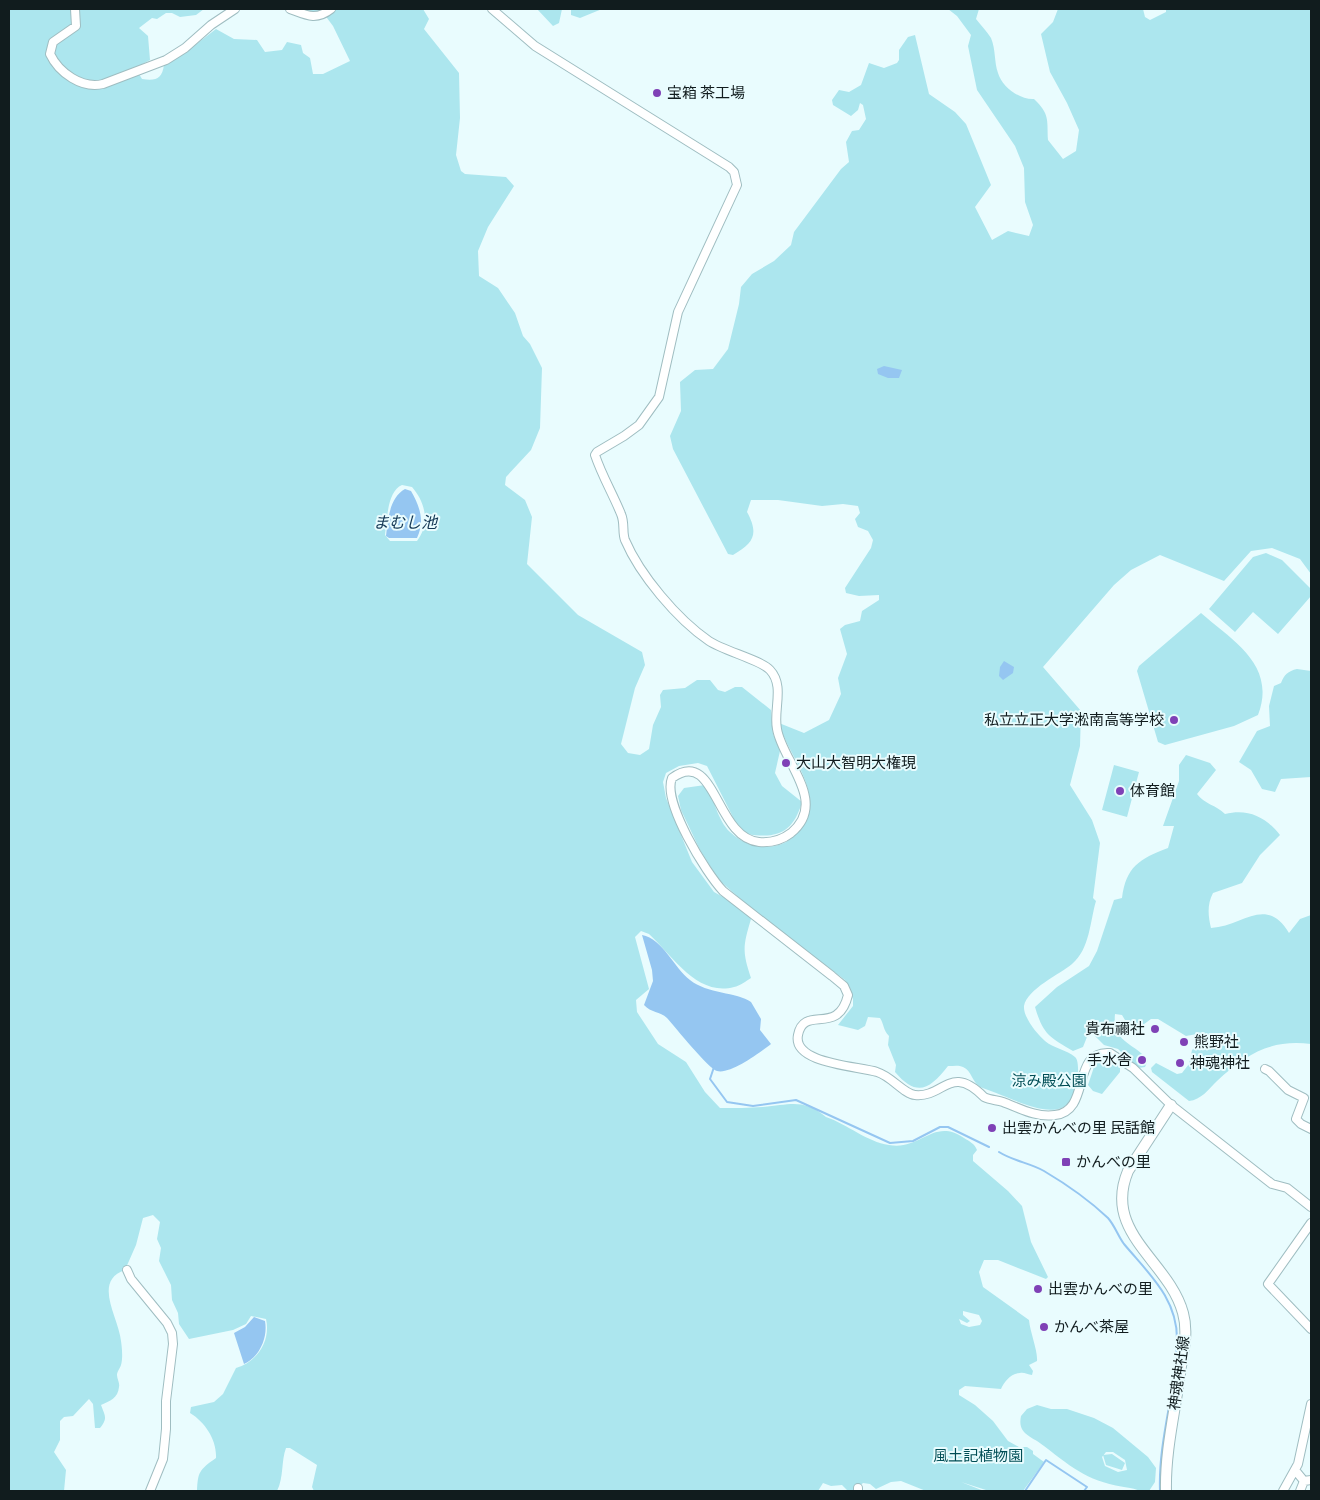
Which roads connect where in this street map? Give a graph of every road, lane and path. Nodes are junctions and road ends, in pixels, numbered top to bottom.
1 (75, 9) edge
2 (235, 9) edge
3 (290, 9) edge
4 (331, 9) edge
5 (492, 9) edge
6 (1265, 1069) dead end
7 (1308, 1096) edge
8 (1171, 1105) junction
9 (1311, 1130) edge
10 (1311, 1207) edge
11 (1311, 1223) edge
12 (127, 1270) dead end
13 (1311, 1329) edge
14 (1311, 1404) edge
15 (1295, 1470) junction
16 (1308, 1480) edge
17 (150, 1491) edge
18 (1166, 1491) edge
19 (1283, 1491) edge
20 (1300, 1491) edge

1 - 2 street
3 - 4 street
5 - 8 street
6 - 7 street
7 - 9 street
8 - 10 street
8 - 18 main road, 神魂神社線
11 - 13 street
12 - 17 street
14 - 15 street
15 - 16 street
15 - 19 street
16 - 20 street

